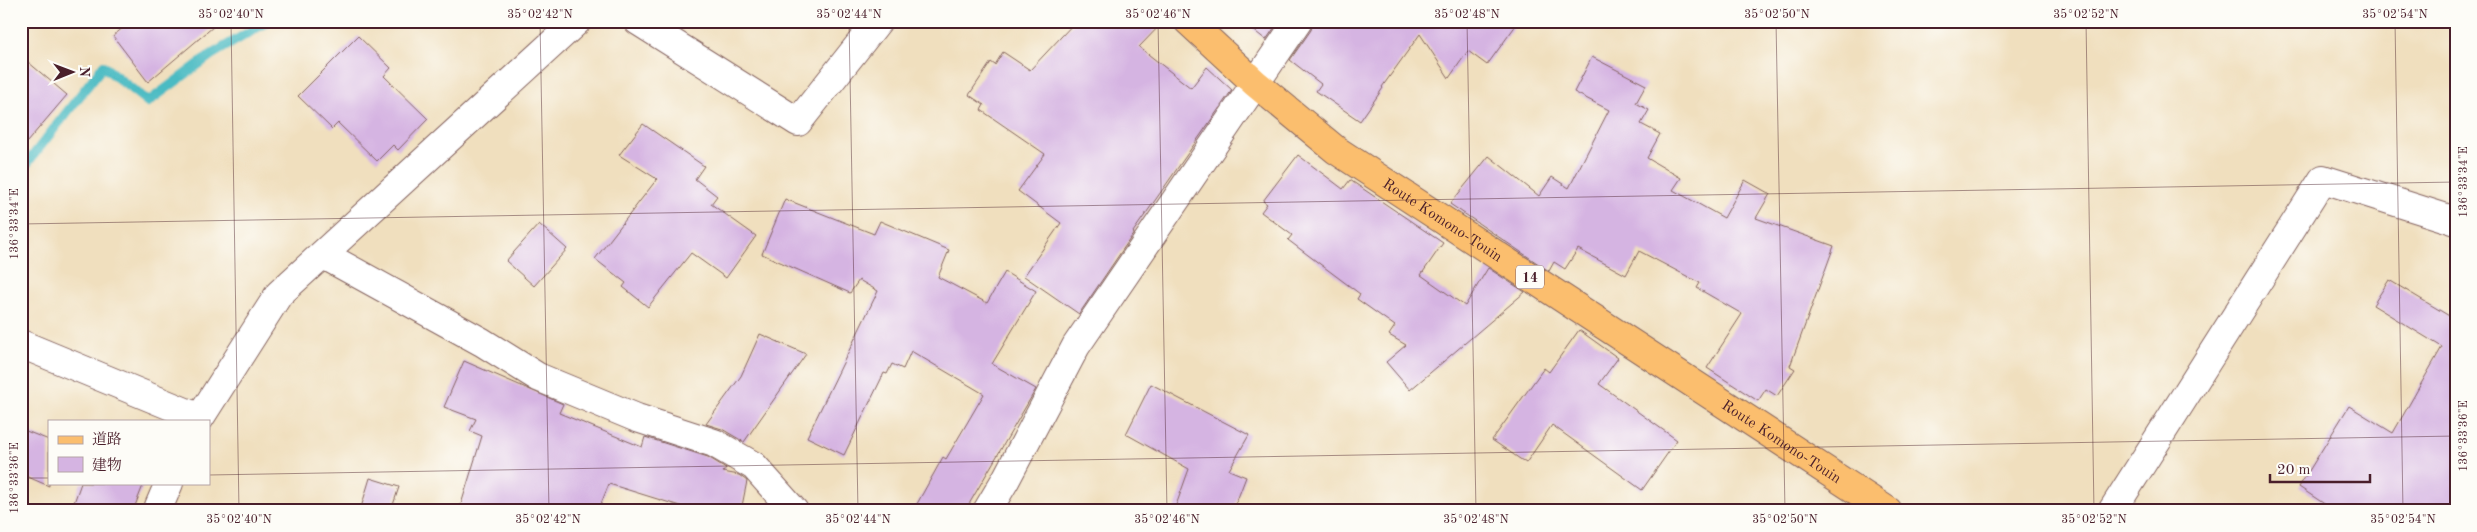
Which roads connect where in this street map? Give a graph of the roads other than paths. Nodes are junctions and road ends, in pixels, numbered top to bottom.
1 (577, 21) edge
2 (638, 21) edge
3 (878, 21) edge
4 (1188, 21) edge
5 (1298, 21) edge
6 (1255, 84) junction
7 (2456, 221) edge
8 (324, 255) junction
9 (21, 344) edge
10 (199, 419) edge
11 (170, 484) edge
12 (157, 511) edge
13 (794, 511) edge
14 (986, 511) edge
15 (1888, 511) edge
16 (2112, 511) edge

1 - 8 street
2 - 3 street
4 - 6 main road, Route Komono-Touin / 14
5 - 6 street
6 - 14 street
6 - 15 main road, Route Komono-Touin / 14
7 - 16 street
8 - 10 street
8 - 13 street
9 - 10 street
11 - 12 street

